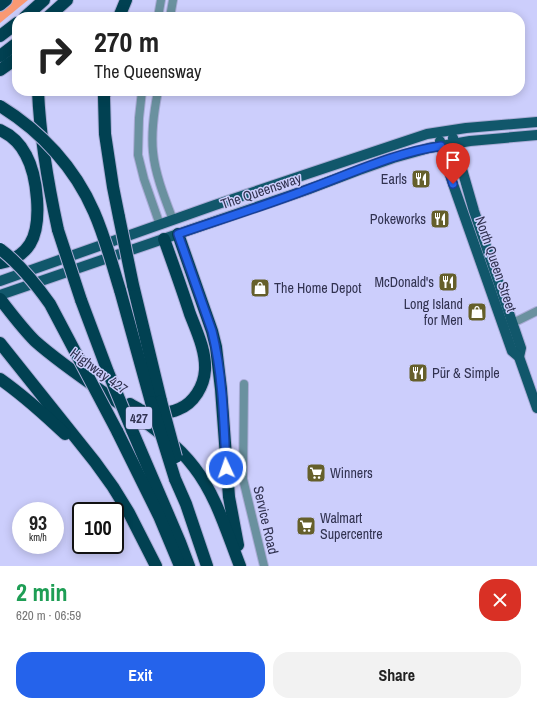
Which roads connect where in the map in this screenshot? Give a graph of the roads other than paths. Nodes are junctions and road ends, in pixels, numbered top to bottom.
1 (6, 0) edge
2 (44, 0) edge
3 (49, 0) edge
4 (67, 0) edge
5 (161, 0) edge
6 (173, 0) edge
7 (125, 2) edge
8 (0, 5) edge
9 (31, 12) edge
10 (45, 12) edge
11 (54, 12) edge
12 (121, 12) edge
13 (159, 12) edge
14 (171, 12) edge
15 (12, 27) edge
16 (0, 36) edge
17 (12, 47) edge
18 (0, 56) edge
19 (12, 62) edge
20 (0, 70) edge
21 (38, 96) edge
22 (104, 96) edge
23 (141, 96) edge
24 (157, 96) edge
25 (0, 106) edge
26 (537, 122) edge
27 (0, 130) edge
28 (451, 130) junction
29 (438, 132) junction
30 (537, 135) edge
31 (455, 143) junction
32 (441, 146) junction
33 (173, 220) junction
34 (160, 225) junction
35 (178, 234) junction
36 (164, 239) junction
37 (0, 249) edge
38 (0, 263) edge
39 (0, 281) edge
40 (3, 296) edge
41 (537, 311) edge
42 (508, 324) junction
43 (0, 343) edge
44 (0, 354) edge
45 (72, 370) junction
46 (0, 379) edge
47 (244, 384) dead end
48 (156, 401) junction
49 (537, 408) edge
50 (56, 413) junction
51 (95, 462) junction
52 (156, 566) edge
53 (180, 566) edge
54 (189, 566) edge
55 (207, 566) edge
56 (241, 566) edge
57 (264, 566) edge

1 - 8 highway
2 - 9 highway
3 - 10 highway
4 - 11 highway
5 - 13 street
6 - 14 street
7 - 12 highway
15 - 16 highway
17 - 18 highway
19 - 20 highway
21 - 54 highway, bridge
22 - 48 highway, bridge
23 - 34 street
24 - 33 street
25 - 48 highway, bridge
26 - 28 main road, The Queensway
27 - 38 highway
28 - 29 main road, The Queensway
28 - 31 main road, North Queen Street
29 - 32 main road, North Queen Street
29 - 33 main road, The Queensway
30 - 31 main road, The Queensway
31 - 32 main road, The Queensway
31 - 42 main road, North Queen Street
32 - 35 main road, The Queensway
32 - 42 main road, North Queen Street
33 - 34 main road, The Queensway
33 - 35 main road
34 - 36 main road
34 - 39 main road, The Queensway
35 - 36 main road, The Queensway
35 - 56 highway
36 - 40 main road, The Queensway
36 - 45 highway
37 - 53 highway, bridge
40 - 45 highway, Highway 427 / 427
41 - 42 street
42 - 49 main road, North Queen Street
43 - 50 highway
44 - 50 highway
45 - 56 highway, Highway 427 / 427
46 - 51 highway
47 - 57 street, Service Road
48 - 55 highway, bridge
50 - 51 highway
51 - 52 highway

